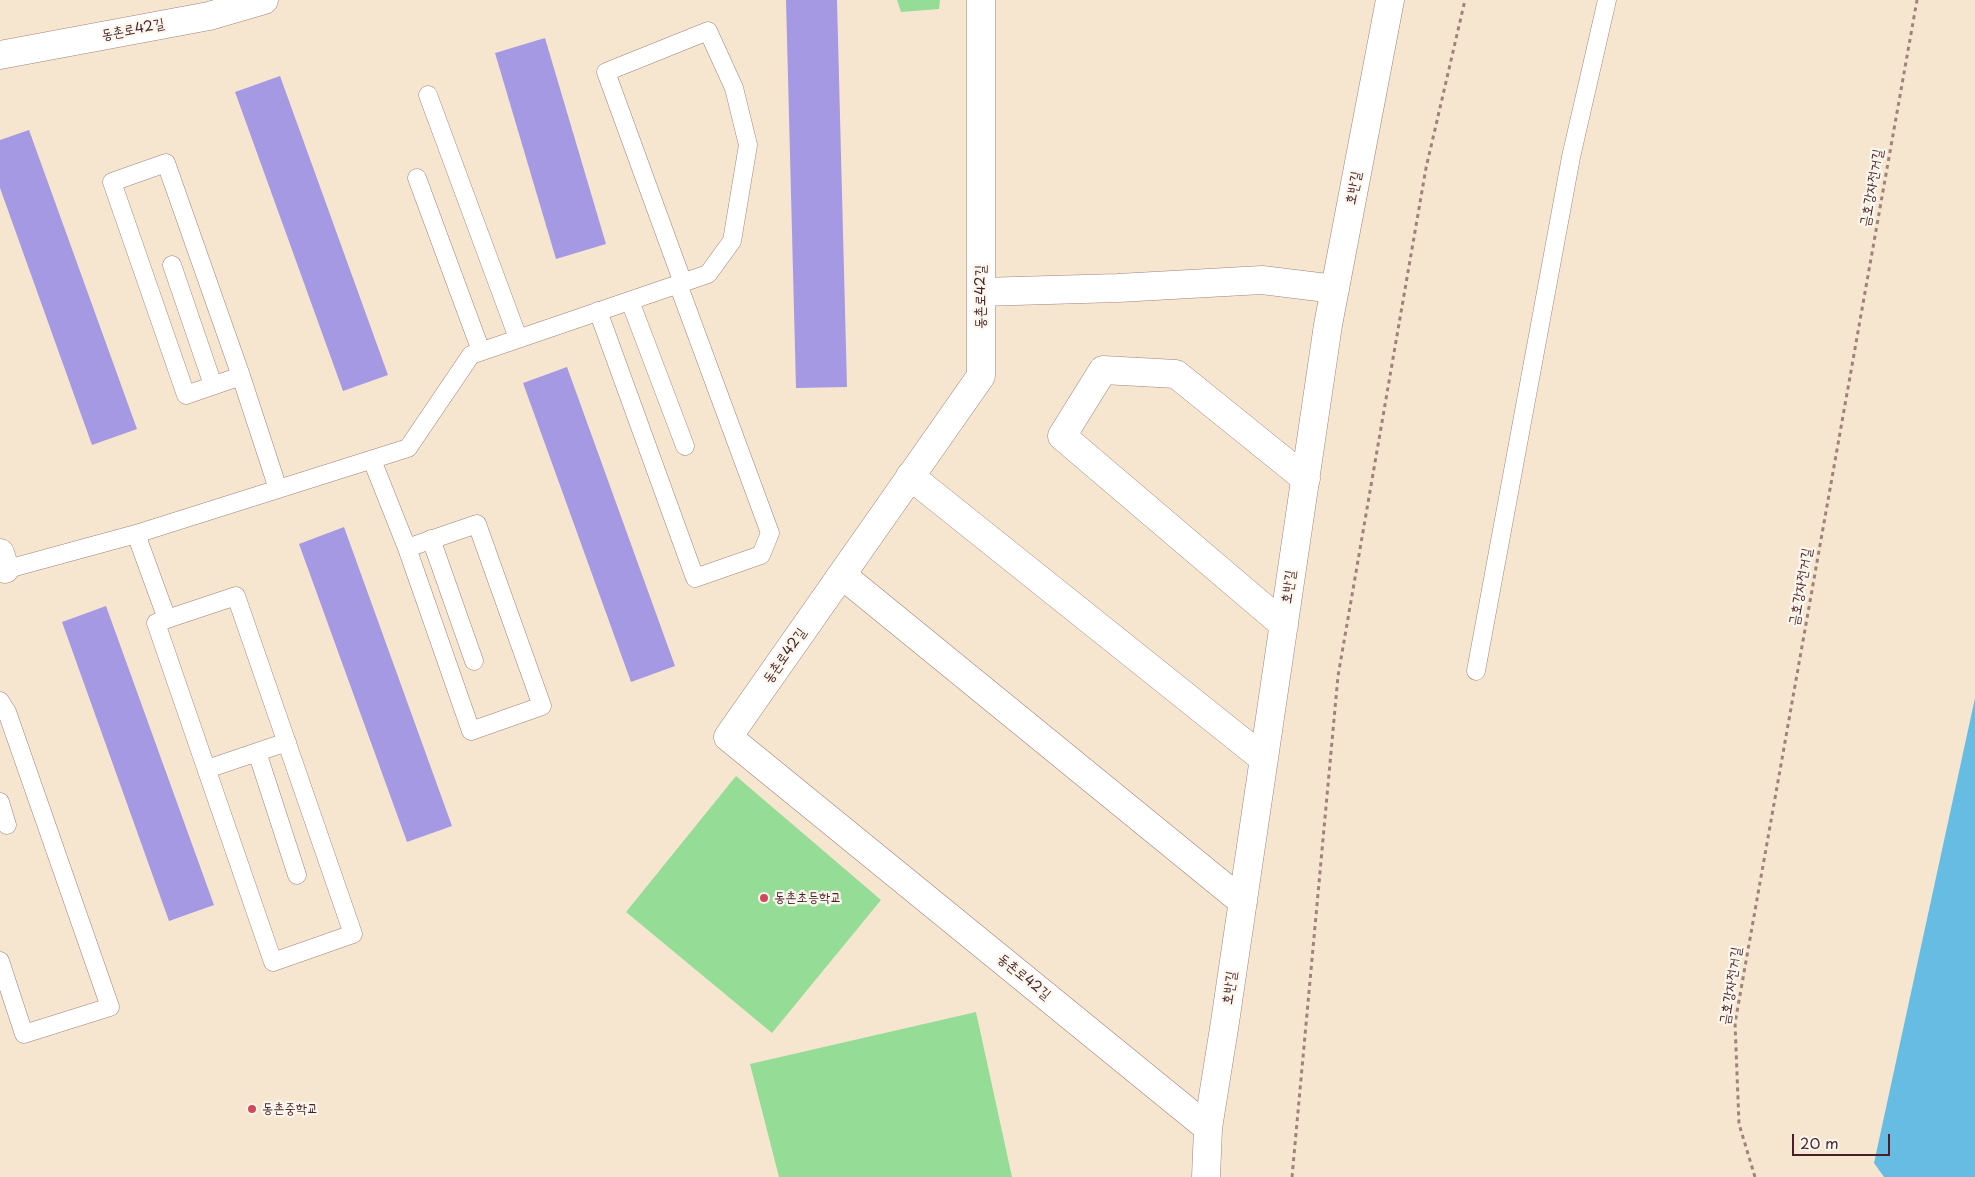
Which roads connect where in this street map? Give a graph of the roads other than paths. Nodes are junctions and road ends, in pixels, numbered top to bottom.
1 (264, 0) edge
2 (981, 0) edge
3 (1390, 0) edge
4 (1607, 0) edge
5 (225, 5) edge
6 (0, 55) edge
7 (428, 95) dead end
8 (417, 178) dead end
9 (172, 265) dead end
10 (680, 283) junction
11 (1335, 289) junction
12 (981, 292) junction
13 (630, 301) junction
14 (598, 311) junction
15 (518, 338) junction
16 (481, 351) junction
17 (241, 376) junction
18 (213, 385) junction
19 (686, 446) dead end
20 (372, 460) junction
21 (910, 476) junction
22 (1306, 479) junction
23 (278, 489) junction
24 (136, 534) junction
25 (431, 540) junction
26 (407, 548) junction
27 (2, 564) edge
28 (842, 574) junction
29 (167, 619) junction
30 (1284, 624) junction
31 (474, 661) dead end
32 (1476, 671) dead end
33 (0, 701) edge
34 (287, 742) junction
35 (257, 752) junction
36 (1264, 759) junction
37 (207, 769) junction
38 (0, 802) edge
39 (7, 825) dead end
40 (297, 875) dead end
41 (1243, 902) junction
42 (0, 961) edge
43 (1208, 1128) junction
44 (1206, 1177) edge

1 - 5 street, 동촌로42길
2 - 12 street, 동촌로42길
3 - 11 street, 호반길
4 - 32 lane
5 - 6 street, 동촌로42길
7 - 15 lane
8 - 16 lane
9 - 18 lane
10 - 10 lane
10 - 13 lane
10 - 14 lane
11 - 12 street
11 - 22 street, 호반길
12 - 21 street, 동촌로42길
13 - 14 lane
13 - 19 lane
14 - 15 lane
15 - 16 lane
16 - 20 lane
17 - 18 lane
17 - 18 lane
17 - 23 lane
20 - 23 lane
20 - 26 lane
21 - 28 street, 동촌로42길
21 - 36 street
22 - 30 street, 호반길
22 - 30 street
23 - 24 lane
24 - 27 lane
24 - 29 lane
25 - 26 lane
25 - 26 lane
25 - 31 lane
28 - 41 street
28 - 43 street, 동촌로42길
29 - 34 lane
29 - 37 lane
30 - 36 street, 호반길
33 - 42 lane
34 - 35 lane
34 - 37 lane
35 - 37 lane
35 - 40 lane
36 - 41 street, 호반길
38 - 39 lane
41 - 43 street, 호반길
43 - 44 street, 호반길

